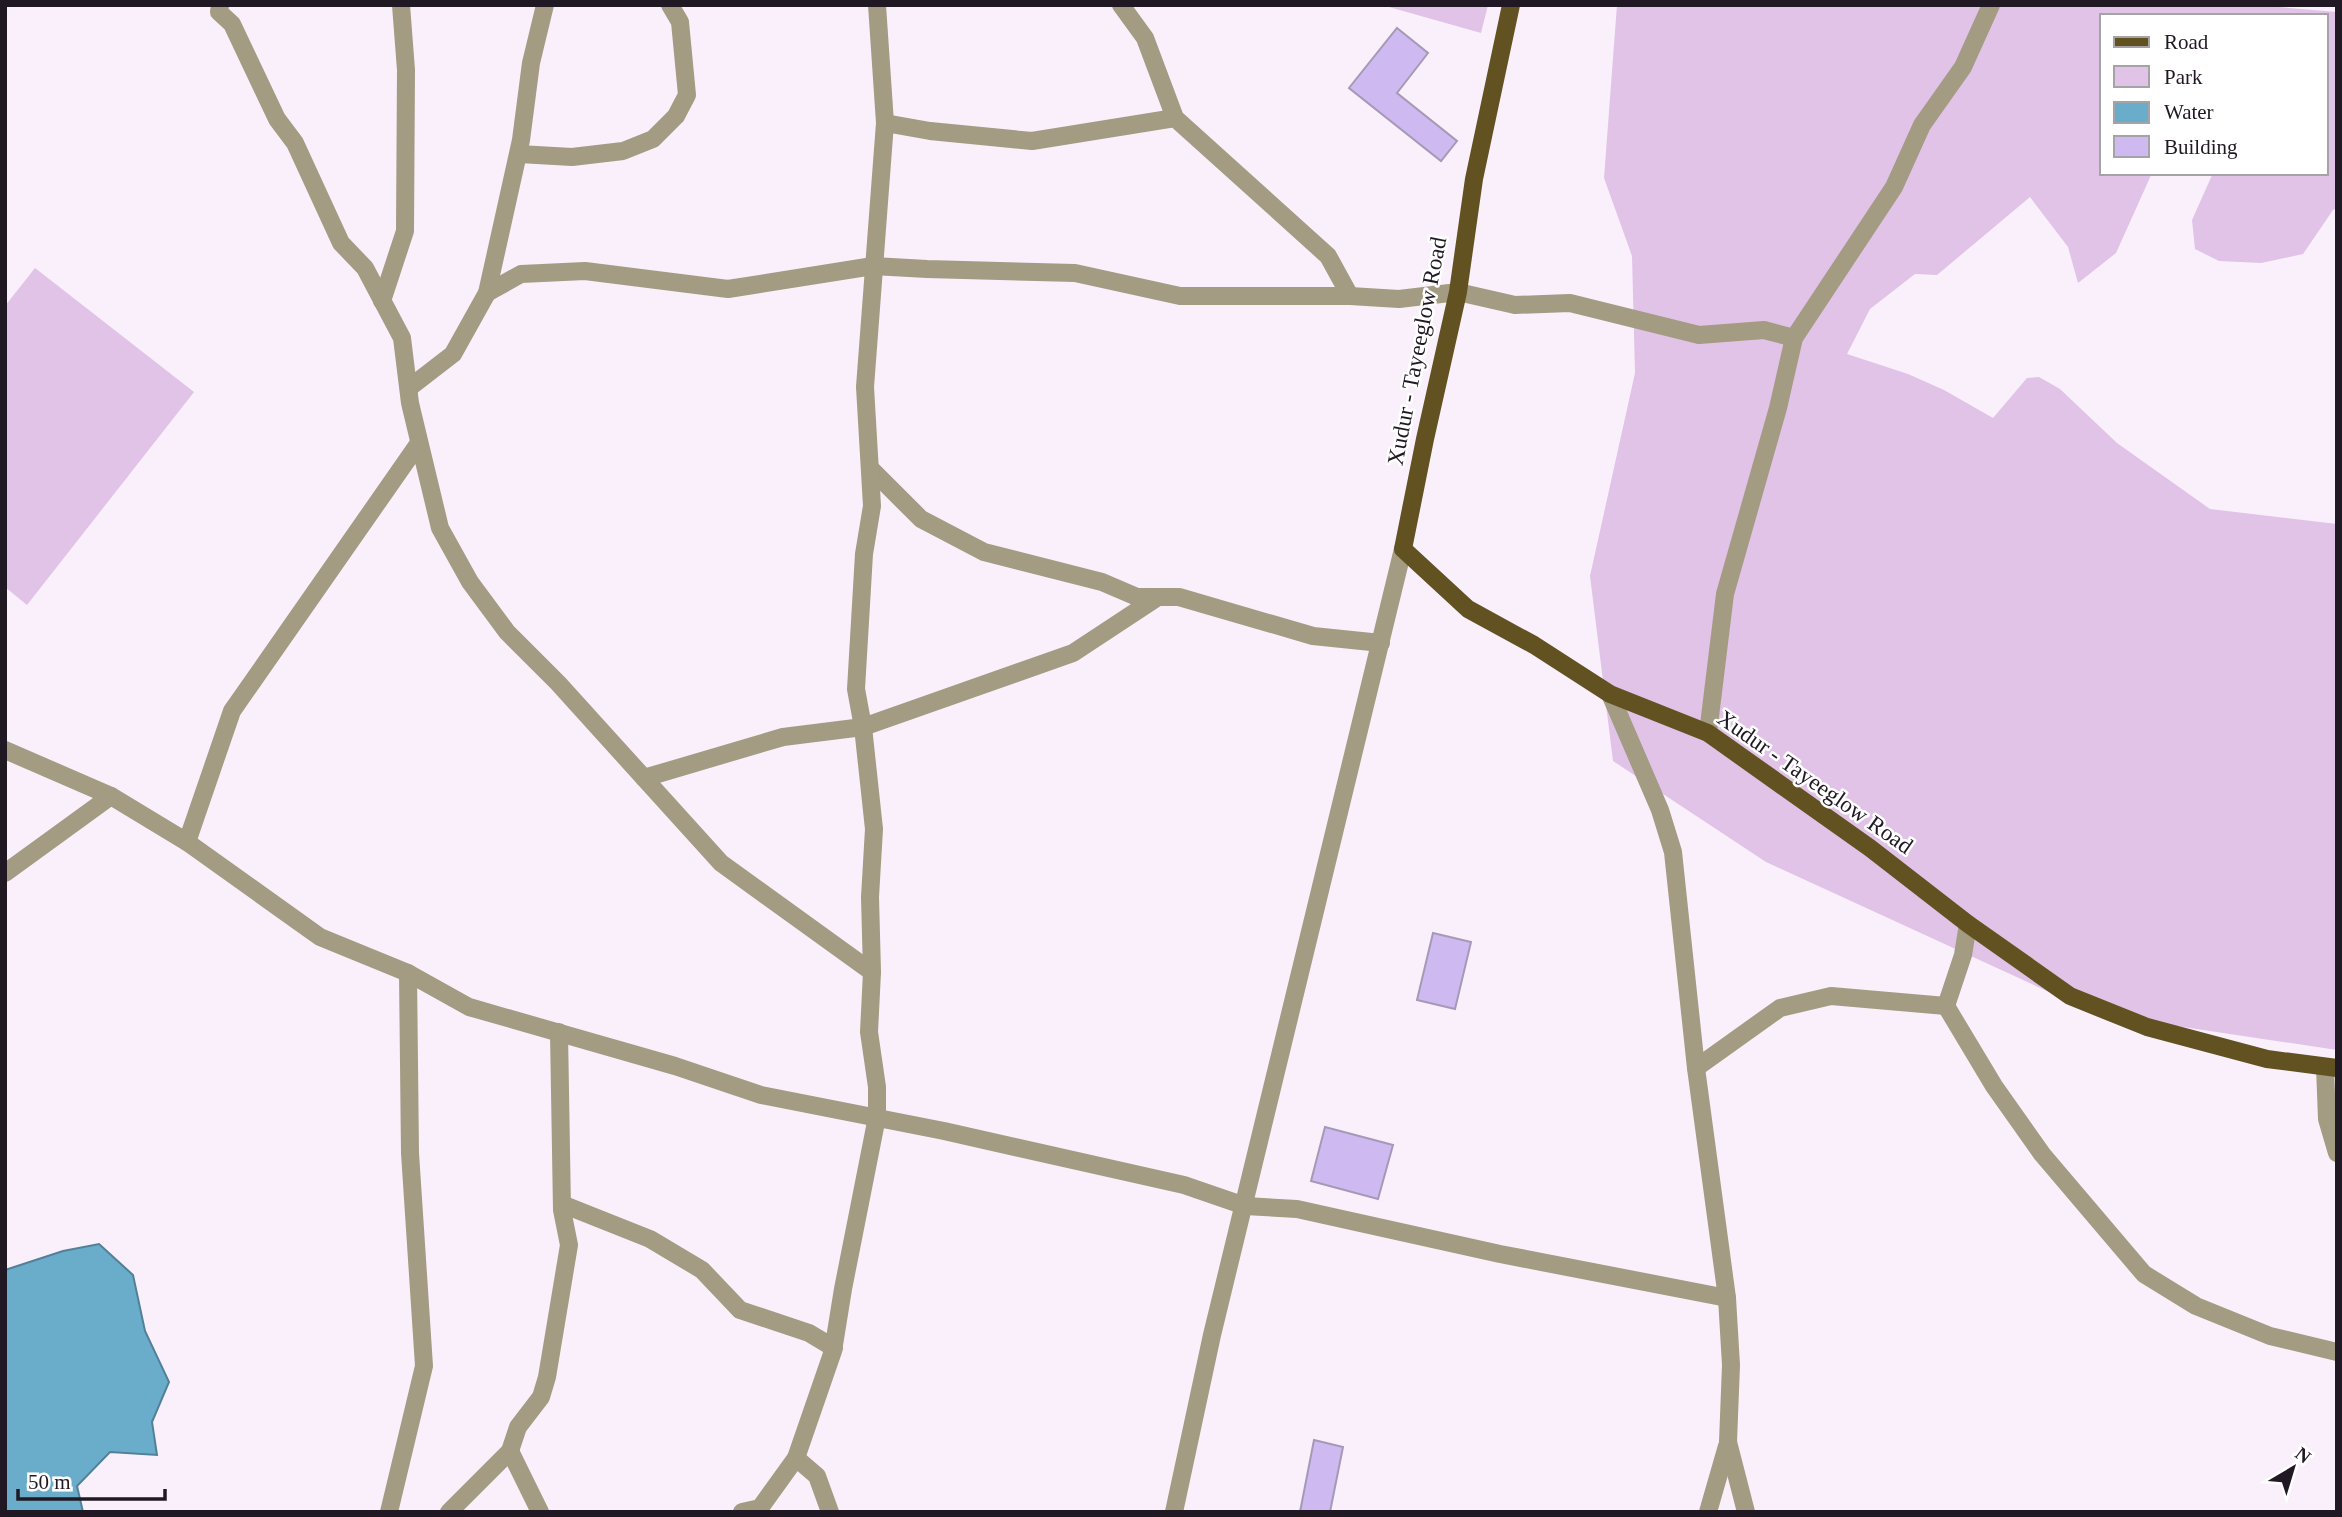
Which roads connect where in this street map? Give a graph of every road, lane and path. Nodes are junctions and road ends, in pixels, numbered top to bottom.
1 (220, 5) edge
2 (401, 5) edge
3 (545, 5) edge
4 (670, 5) edge
5 (877, 5) edge
6 (1121, 5) edge
7 (1511, 5) edge
8 (1991, 5) edge
9 (1174, 118) junction
10 (884, 123) junction
11 (519, 154) junction
12 (873, 266) junction
13 (1458, 292) junction
14 (487, 293) junction
15 (1350, 296) junction
16 (382, 301) junction
17 (1794, 338) junction
18 (408, 388) junction
19 (419, 443) junction
20 (870, 468) junction
21 (1403, 549) junction
22 (1159, 597) junction
23 (1381, 643) junction
24 (1610, 694) junction
25 (863, 727) junction
26 (1708, 733) junction
27 (5, 750) edge
28 (644, 778) junction
29 (111, 796) junction
30 (187, 842) junction
31 (5, 873) edge
32 (1968, 924) junction
33 (872, 972) junction
34 (408, 973) junction
35 (1946, 1006) junction
36 (559, 1031) junction
37 (2331, 1067) edge
38 (1696, 1068) junction
39 (877, 1118) junction
40 (2337, 1153) edge
41 (562, 1205) junction
42 (1245, 1206) junction
43 (1727, 1298) junction
44 (834, 1348) junction
45 (2337, 1352) edge
46 (1728, 1443) junction
47 (510, 1451) junction
48 (796, 1458) junction
49 (389, 1512) edge
50 (449, 1512) edge
51 (540, 1512) edge
52 (742, 1512) edge
53 (830, 1512) edge
54 (1174, 1512) edge
55 (1708, 1512) edge
56 (1746, 1512) edge

1 - 16 street
2 - 16 street
3 - 11 street
4 - 11 street
5 - 10 street
6 - 9 street
7 - 13 main road, Xudur - Tayeeglow Road
8 - 17 street
9 - 10 street
9 - 15 street
10 - 12 street
11 - 14 street
12 - 14 street
12 - 15 street
12 - 20 street
13 - 15 street
13 - 17 street
13 - 21 main road, Xudur - Tayeeglow Road
14 - 18 street
16 - 18 street
17 - 26 street
18 - 19 street
19 - 28 street
19 - 30 street
20 - 22 street
20 - 25 street
21 - 23 street
21 - 24 main road, Xudur - Tayeeglow Road
22 - 23 street
22 - 25 street
23 - 42 street
24 - 26 main road, Xudur - Tayeeglow Road
24 - 38 street
25 - 28 street
25 - 33 street
26 - 32 main road, Xudur - Tayeeglow Road
27 - 29 street
28 - 33 street
29 - 30 street
29 - 31 street
30 - 34 street
32 - 35 street
32 - 37 main road, Xudur - Tayeeglow Road
33 - 39 street
34 - 36 street
34 - 49 street
35 - 38 street
35 - 45 street
36 - 39 street
36 - 41 street
37 - 40 street
38 - 43 street
39 - 42 street
39 - 44 street
41 - 44 street
41 - 47 street
42 - 43 street
42 - 54 street
43 - 46 street
44 - 48 street
46 - 55 street
46 - 56 street
47 - 50 street
47 - 51 street
48 - 52 street
48 - 53 street

